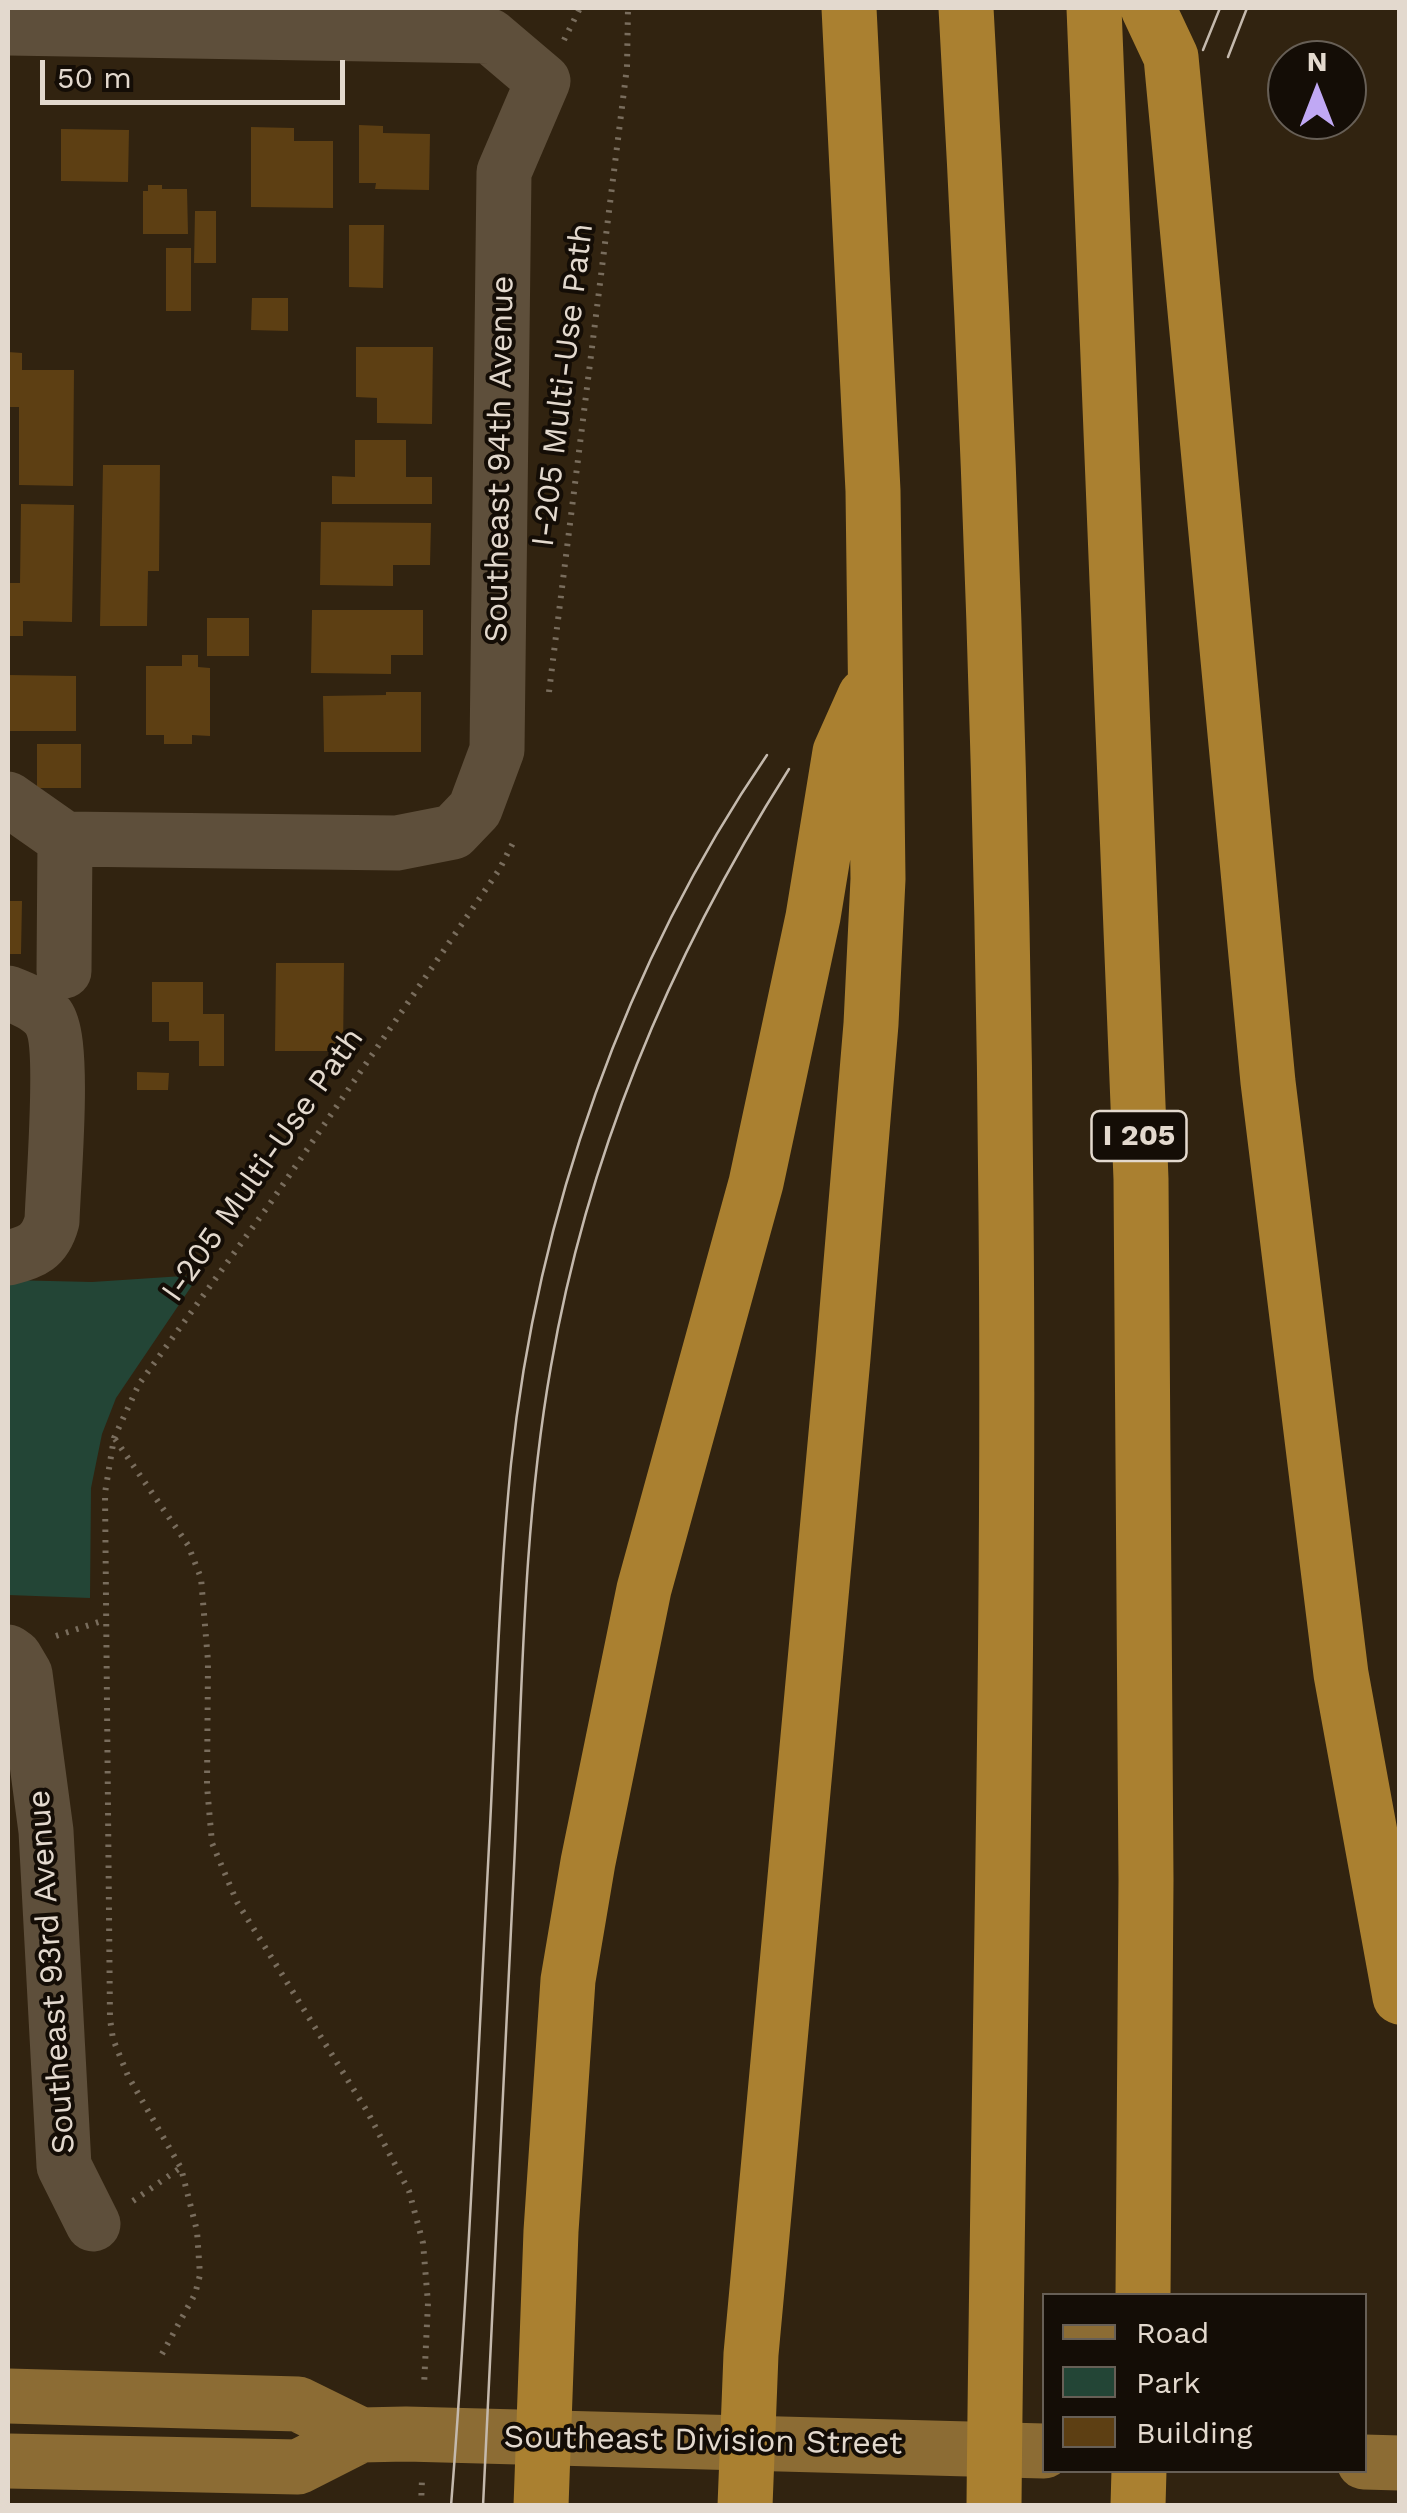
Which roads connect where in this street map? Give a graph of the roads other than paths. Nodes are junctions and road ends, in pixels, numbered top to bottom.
1 (849, 8) edge
2 (966, 8) edge
3 (1094, 8) edge
4 (1148, 8) edge
5 (8, 28) edge
6 (874, 675) junction
7 (8, 799) edge
8 (65, 838) junction
9 (64, 971) dead end
10 (8, 993) edge
11 (8, 1258) edge
12 (11, 1654) edge
13 (1400, 1997) edge
14 (93, 2224) dead end
15 (1143, 2281) edge
16 (8, 2396) edge
17 (384, 2434) junction
18 (747, 2442) junction
19 (1042, 2451) edge
20 (8, 2461) edge
21 (1367, 2462) edge
22 (1400, 2463) edge
23 (1138, 2473) edge
24 (540, 2506) edge
25 (745, 2506) edge
26 (994, 2506) edge
27 (1138, 2506) edge

1 - 6 highway
2 - 26 highway
3 - 15 highway, I 205
4 - 13 highway
5 - 8 street, Southeast 94th Avenue
6 - 18 highway
6 - 24 highway
7 - 8 street
8 - 9 street
10 - 11 street
12 - 14 street, Southeast 93rd Avenue
16 - 17 main road, Southeast Division Street
17 - 18 main road, Southeast Division Street
17 - 20 main road, Southeast Division Street
18 - 19 main road, Southeast Division Street
18 - 25 highway
21 - 22 main road
23 - 27 highway

